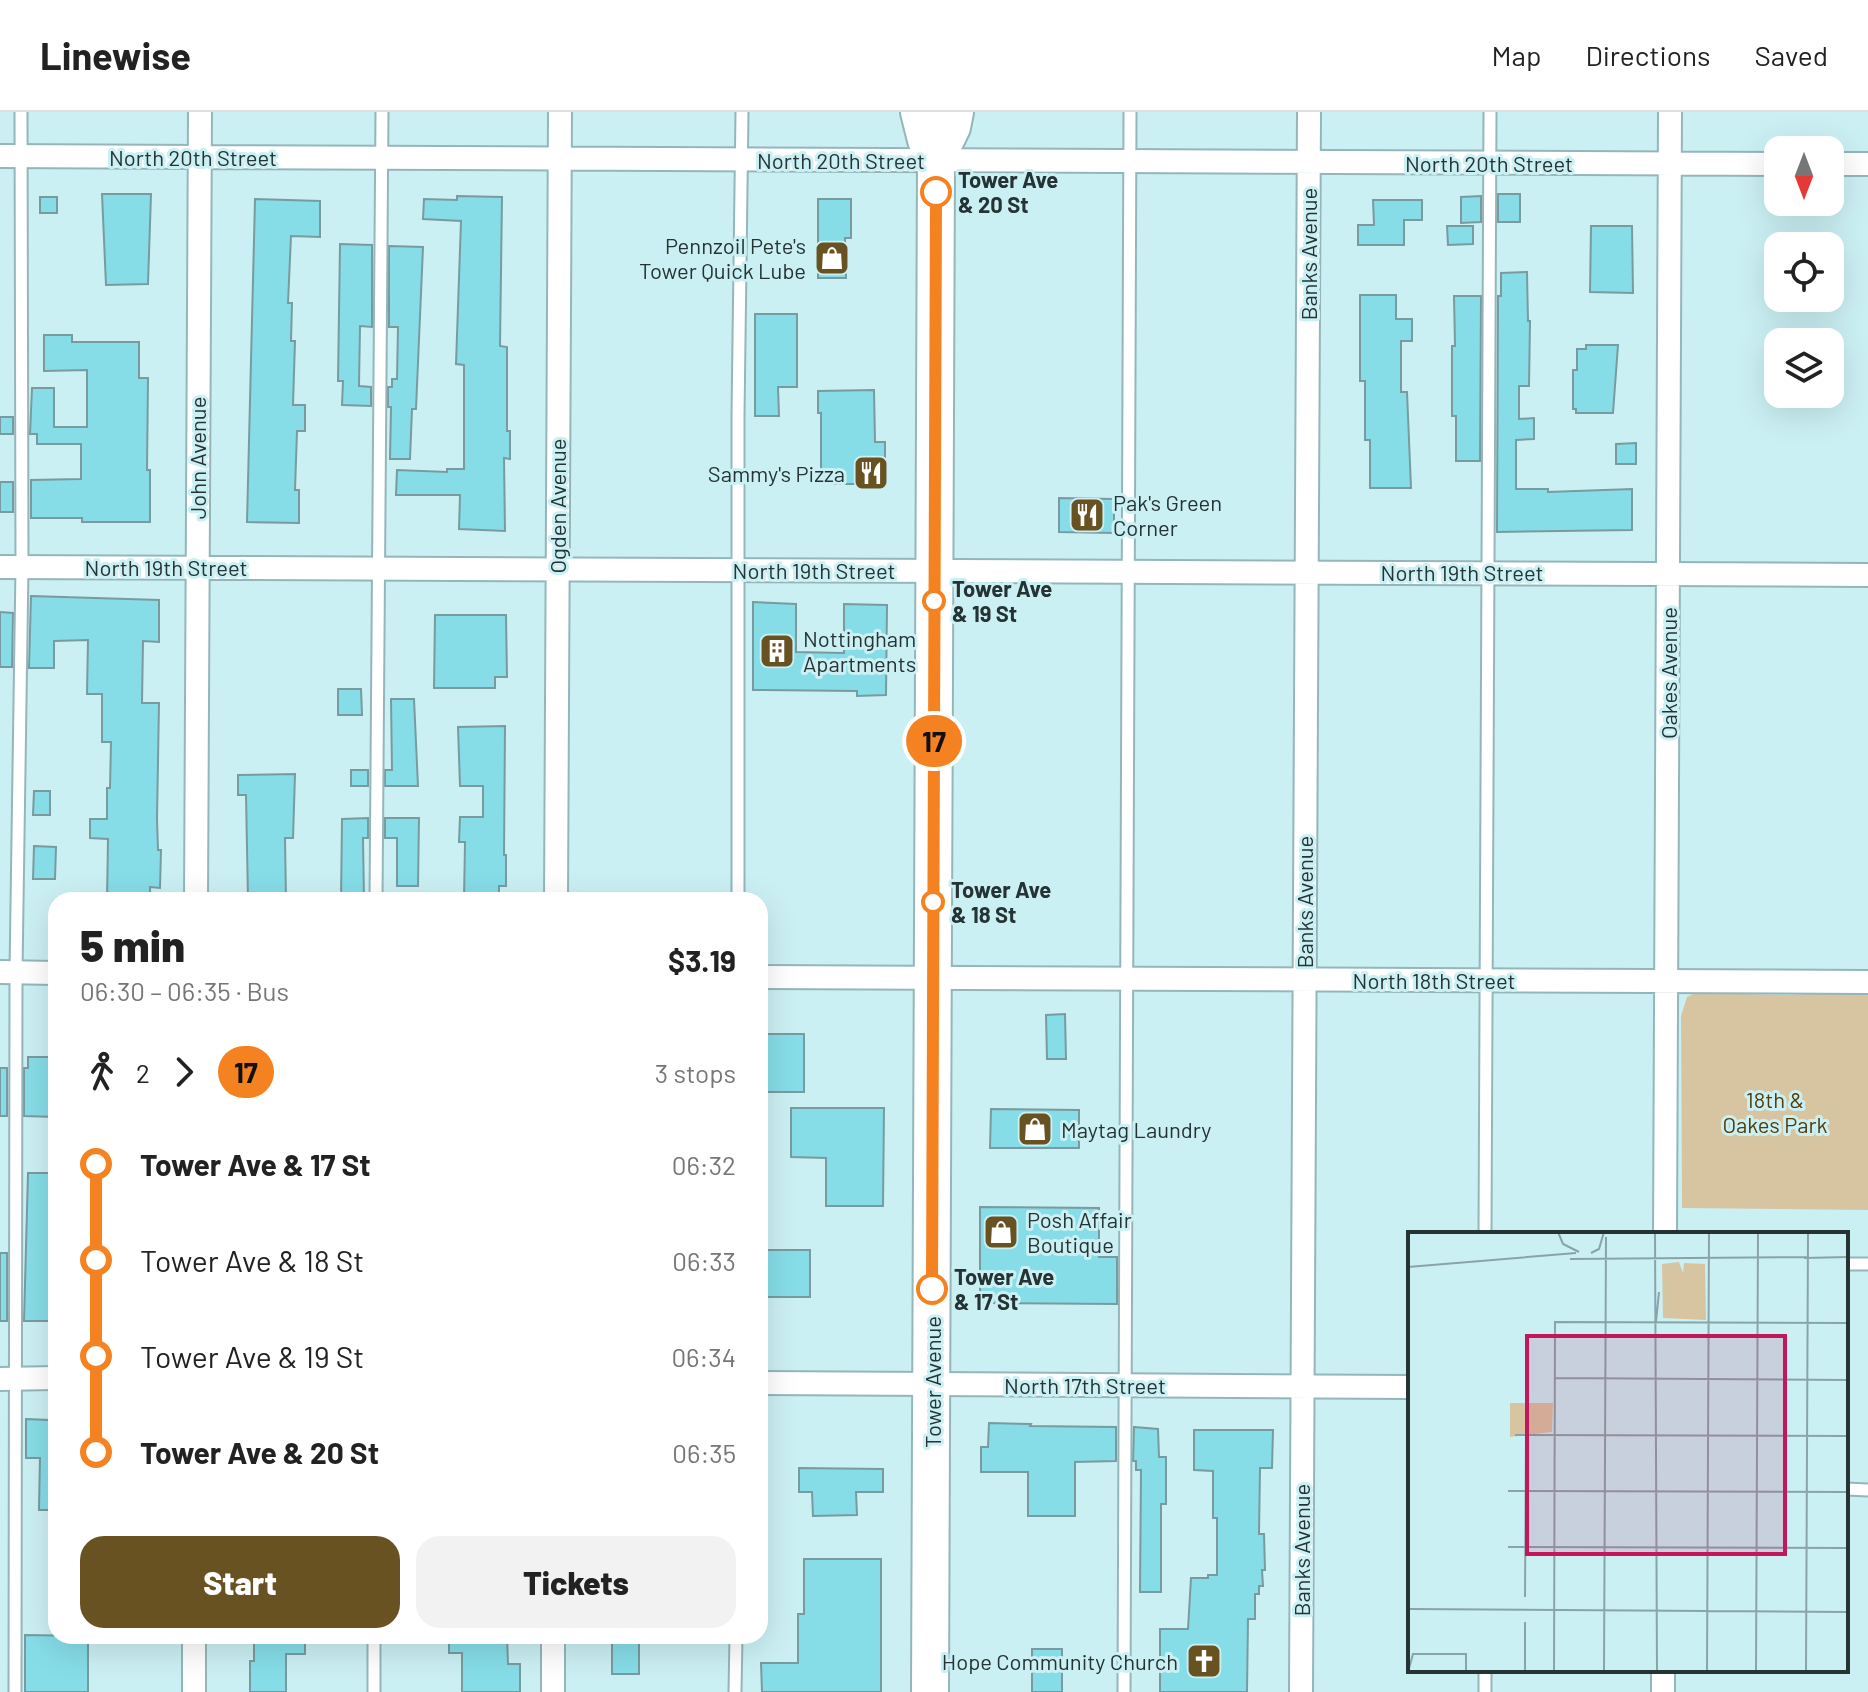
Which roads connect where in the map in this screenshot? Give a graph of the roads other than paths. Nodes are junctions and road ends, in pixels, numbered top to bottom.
1 (21, 112) edge
2 (200, 112) edge
3 (382, 112) edge
4 (560, 112) edge
5 (742, 112) edge
6 (919, 112) edge
7 (955, 112) edge
8 (1130, 112) edge
9 (1309, 112) edge
10 (1490, 112) edge
11 (1670, 112) edge
12 (10, 156) edge
13 (199, 158) junction
14 (382, 158) junction
15 (560, 159) junction
16 (742, 160) junction
17 (936, 160) junction
18 (1130, 161) junction
19 (1309, 162) junction
20 (1489, 163) junction
21 (1670, 164) junction
22 (1764, 164) edge
23 (1844, 164) edge
24 (1868, 164) edge
25 (11, 567) edge
26 (197, 567) junction
27 (380, 568) junction
28 (557, 569) junction
29 (737, 570) junction
30 (934, 570) junction
31 (1128, 571) junction
32 (1306, 572) junction
33 (1489, 572) junction
34 (1669, 573) junction
35 (1868, 575) edge
36 (196, 892) edge
37 (376, 892) edge
38 (556, 892) edge
39 (738, 892) edge
40 (8, 972) edge
41 (48, 973) edge
42 (768, 977) edge
43 (933, 978) junction
44 (1128, 979) junction
45 (1304, 979) junction
46 (1487, 980) junction
47 (1666, 980) junction
48 (1868, 982) edge
49 (1485, 1232) edge
50 (1665, 1232) edge
51 (48, 1378) edge
52 (8, 1379) edge
53 (768, 1383) edge
54 (932, 1384) junction
55 (1125, 1385) junction
56 (1302, 1387) junction
57 (1408, 1387) edge
58 (1848, 1489) edge
59 (1868, 1490) edge
60 (194, 1644) edge
61 (374, 1644) edge
62 (553, 1644) edge
63 (736, 1644) edge
64 (15, 1692) edge
65 (194, 1692) edge
66 (374, 1692) edge
67 (553, 1692) edge
68 (735, 1692) edge
69 (930, 1692) edge
70 (1124, 1692) edge
71 (1301, 1692) edge

1 - 12 lane
2 - 13 street, John Avenue
3 - 14 lane
4 - 15 street, Ogden Avenue
5 - 16 lane
6 - 17 main road, Tower Avenue
7 - 17 main road, Tower Avenue
8 - 18 lane
9 - 19 street, Banks Avenue
10 - 20 lane
11 - 21 street, Oakes Avenue
12 - 13 street, North 20th Street
12 - 25 lane
13 - 14 street, North 20th Street
13 - 26 street, John Avenue
14 - 15 street, North 20th Street
14 - 27 lane
15 - 16 street, North 20th Street
15 - 28 street, Ogden Avenue
16 - 17 street, North 20th Street
16 - 29 lane
17 - 18 street, North 20th Street
17 - 30 main road, Tower Avenue
18 - 19 street, North 20th Street
18 - 31 lane
19 - 20 street, North 20th Street
19 - 32 street, Banks Avenue
20 - 21 street, North 20th Street
20 - 33 lane
21 - 22 street, North 20th Street
21 - 34 street, Oakes Avenue
23 - 24 street
25 - 26 street, North 19th Street
25 - 40 lane
26 - 27 street, North 19th Street
26 - 36 street, John Avenue
27 - 28 street, North 19th Street
27 - 37 lane
28 - 29 street, North 19th Street
28 - 38 street, Ogden Avenue
29 - 30 street, North 19th Street
29 - 39 lane
30 - 31 street, North 19th Street
30 - 43 main road, Tower Avenue
31 - 32 street, North 19th Street
31 - 44 lane
32 - 33 street, North 19th Street
32 - 45 street, Banks Avenue
33 - 34 street, North 19th Street
33 - 46 lane
34 - 35 street, North 19th Street
34 - 47 street, Oakes Avenue
40 - 41 street
40 - 52 lane
42 - 43 street, North 18th Street
43 - 44 street, North 18th Street
43 - 54 main road, Tower Avenue
44 - 45 street, North 18th Street
44 - 55 lane
45 - 46 street, North 18th Street
45 - 56 street, Banks Avenue
46 - 47 street, North 18th Street
46 - 49 lane
47 - 48 street, North 18th Street
47 - 50 street, Oakes Avenue
51 - 52 street
52 - 64 lane
53 - 54 street, North 17th Street
54 - 55 street, North 17th Street
54 - 69 main road, Tower Avenue
55 - 56 street, North 17th Street
55 - 70 lane
56 - 57 street, North 17th Street
56 - 71 street, Banks Avenue
58 - 59 lane
60 - 65 street
61 - 66 lane
62 - 67 street
63 - 68 lane

